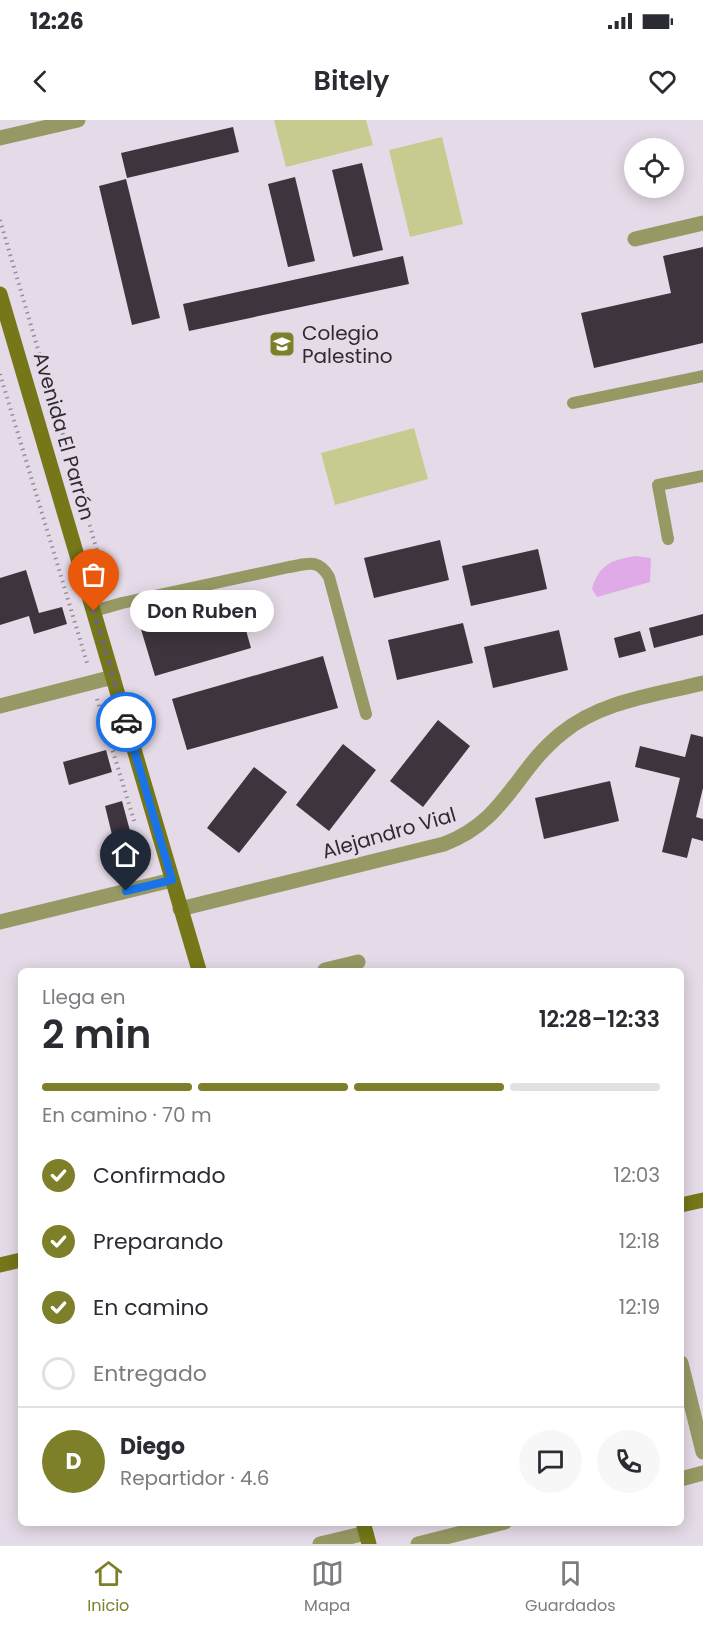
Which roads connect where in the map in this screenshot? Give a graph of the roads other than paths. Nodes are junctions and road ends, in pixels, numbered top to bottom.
1 (78, 120) edge
2 (0, 138) edge
3 (703, 223) edge
4 (635, 239) dead end
5 (0, 294) edge
6 (703, 376) edge
7 (573, 403) dead end
8 (703, 476) edge
9 (668, 539) dead end
10 (94, 611) junction
11 (113, 677) junction
12 (703, 683) edge
13 (0, 706) edge
14 (366, 714) dead end
15 (172, 880) junction
16 (180, 909) junction
17 (0, 922) edge
18 (358, 962) dead end
19 (198, 968) edge
20 (333, 968) edge
21 (703, 1200) edge
22 (684, 1204) edge
23 (18, 1261) edge
24 (0, 1265) edge
25 (684, 1375) edge
26 (703, 1452) edge
27 (703, 1473) edge
28 (684, 1478) edge
29 (489, 1526) edge
30 (366, 1533) edge
31 (320, 1544) edge
32 (418, 1544) edge

1 - 2 street
3 - 4 street
5 - 10 main road, Avenida El Parrón
6 - 7 lane
8 - 9 lane
10 - 11 main road, Avenida El Parrón
10 - 14 lane
11 - 13 street
11 - 15 main road, Avenida El Parrón
12 - 16 street, Alejandro Vial
15 - 16 main road, Avenida El Parrón
15 - 17 street
16 - 19 main road, Avenida El Parrón
18 - 20 street
21 - 22 main road
23 - 24 main road
25 - 26 street
27 - 28 street
29 - 32 street
30 - 31 street

